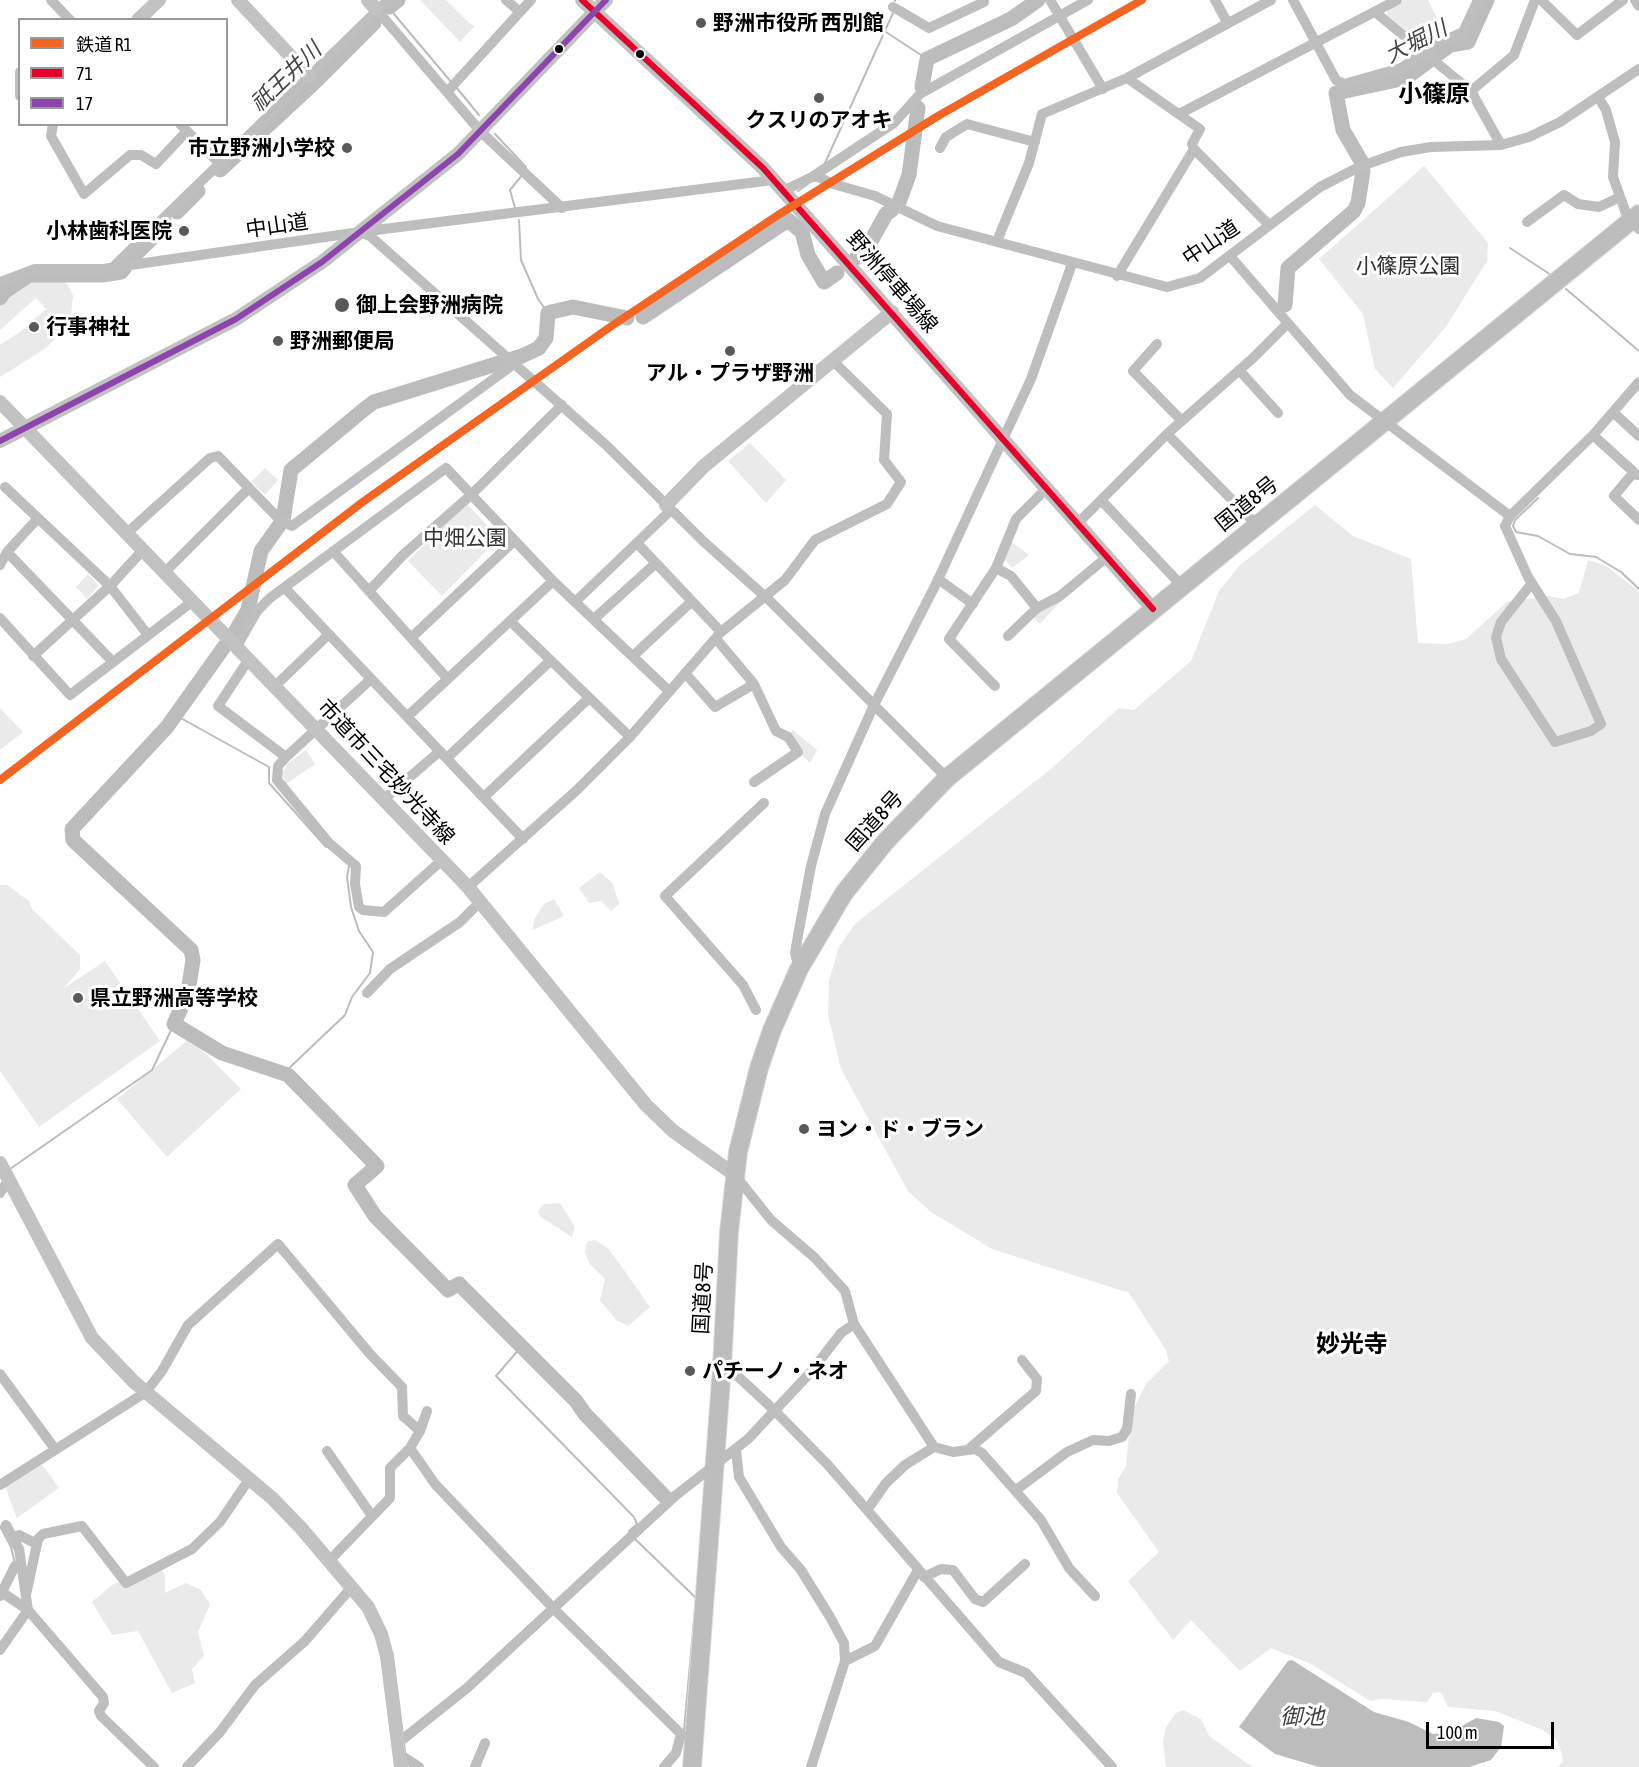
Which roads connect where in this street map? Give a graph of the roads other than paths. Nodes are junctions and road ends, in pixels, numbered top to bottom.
1 (51, 0) edge
2 (159, 0) edge
3 (238, 0) edge
4 (388, 0) edge
5 (506, 0) edge
6 (531, 0) edge
7 (582, 0) edge
8 (606, 0) edge
9 (1050, 0) edge
10 (1088, 0) edge
11 (1215, 0) edge
12 (1271, 0) edge
13 (1293, 0) edge
14 (1397, 0) edge
15 (1478, 0) edge
16 (1535, 0) edge
17 (1541, 0) edge
18 (1623, 0) edge
19 (1635, 0) edge
20 (984, 1) edge
21 (372, 5) edge
22 (1639, 6) edge
23 (893, 7) dead end
24 (520, 12) junction
25 (1375, 12) junction
26 (595, 13) junction
27 (1061, 15) junction
28 (69, 18) edge
29 (140, 18) edge
30 (1227, 22) junction
31 (1316, 42) junction
32 (1430, 56) junction
33 (1639, 69) edge
34 (309, 76) junction
35 (1127, 78) junction
36 (451, 87) junction
37 (1103, 89) junction
38 (1470, 91) junction
39 (1598, 97) junction
40 (1179, 114) junction
41 (53, 126) edge
42 (184, 128) edge
43 (481, 132) junction
44 (1035, 142) junction
45 (1501, 145) junction
46 (940, 148) dead end
47 (1194, 148) junction
48 (219, 163) junction
49 (812, 177) junction
50 (778, 185) junction
51 (1620, 197) junction
52 (562, 208) junction
53 (1636, 221) edge
54 (1527, 222) dead end
55 (1269, 225) junction
56 (360, 232) junction
57 (997, 241) junction
58 (1230, 255) junction
59 (1072, 264) junction
60 (114, 266) junction
61 (1117, 276) junction
62 (0, 282) edge
63 (892, 312) junction
64 (1288, 323) junction
65 (1157, 344) dead end
66 (832, 360) junction
67 (514, 364) junction
68 (1239, 370) junction
69 (1639, 382) edge
70 (0, 402) edge
71 (562, 405) junction
72 (1278, 413) dead end
73 (1614, 413) junction
74 (1386, 420) junction
75 (1182, 421) junction
76 (23, 427) junction
77 (1167, 434) junction
78 (1593, 435) junction
79 (1639, 436) edge
80 (0, 441) edge
81 (1002, 441) junction
82 (1636, 474) edge
83 (5, 487) dead end
84 (249, 488) junction
85 (1045, 490) junction
86 (472, 494) junction
87 (1101, 500) junction
88 (669, 508) junction
89 (1510, 516) junction
90 (38, 518) junction
91 (1639, 520) edge
92 (1077, 524) junction
93 (1257, 525) junction
94 (127, 533) junction
95 (514, 541) junction
96 (637, 543) junction
97 (143, 550) junction
98 (333, 551) junction
99 (7, 552) junction
100 (1107, 557) junction
101 (656, 563) junction
102 (0, 565) edge
103 (996, 568) junction
104 (165, 572) junction
105 (938, 579) junction
106 (553, 581) junction
107 (1532, 583) junction
108 (110, 586) junction
109 (1182, 586) junction
110 (285, 588) junction
111 (370, 590) junction
112 (764, 596) junction
113 (193, 601) junction
114 (575, 602) junction
115 (691, 602) junction
116 (973, 604) junction
117 (1037, 608) junction
118 (1153, 609) junction
119 (0, 618) edge
120 (73, 619) junction
121 (594, 619) junction
122 (511, 622) junction
123 (329, 634) junction
124 (148, 635) junction
125 (719, 636) junction
126 (1008, 636) dead end
127 (412, 637) junction
128 (237, 646) junction
129 (33, 656) junction
130 (633, 656) junction
131 (249, 659) junction
132 (549, 661) junction
133 (113, 662) junction
134 (685, 673) junction
135 (447, 678) junction
136 (371, 680) junction
137 (754, 684) junction
138 (275, 686) junction
139 (995, 686) dead end
140 (669, 691) junction
141 (588, 699) junction
142 (874, 705) junction
143 (409, 716) junction
144 (317, 730) junction
145 (630, 737) junction
146 (444, 754) junction
147 (286, 757) junction
148 (947, 778) junction
149 (754, 782) dead end
150 (484, 797) junction
151 (383, 800) junction
152 (764, 803) dead end
153 (523, 838) junction
154 (441, 861) junction
155 (468, 887) junction
156 (480, 902) junction
157 (799, 969) junction
158 (367, 993) dead end
159 (756, 1010) dead end
160 (0, 1163) edge
161 (735, 1175) junction
162 (9, 1179) junction
163 (0, 1193) edge
164 (854, 1324) junction
165 (1022, 1360) dead end
166 (722, 1367) junction
167 (0, 1374) edge
168 (146, 1392) junction
169 (1131, 1395) dead end
170 (774, 1410) junction
171 (427, 1411) dead end
172 (420, 1431) junction
173 (934, 1447) junction
174 (410, 1448) junction
175 (970, 1448) junction
176 (55, 1449) junction
177 (736, 1450) junction
178 (327, 1451) dead end
179 (715, 1463) junction
180 (250, 1478) junction
181 (0, 1485) edge
182 (1016, 1490) junction
183 (867, 1510) junction
184 (372, 1516) junction
185 (6, 1525) dead end
186 (13, 1538) junction
187 (37, 1544) junction
188 (329, 1561) junction
189 (21, 1564) junction
190 (1025, 1564) dead end
191 (921, 1573) junction
192 (351, 1588) junction
193 (1, 1593) edge
194 (26, 1595) junction
195 (1095, 1596) dead end
196 (554, 1609) junction
197 (0, 1650) edge
198 (845, 1661) junction
199 (485, 1743) dead end
200 (400, 1755) edge
201 (154, 1767) edge
202 (187, 1767) edge
203 (419, 1767) edge
204 (476, 1767) edge
205 (664, 1767) edge
206 (692, 1767) edge
207 (812, 1767) edge
208 (1112, 1767) edge

1 - 28 street
2 - 29 street
3 - 34 street
4 - 21 street
5 - 24 street
6 - 24 street
7 - 26 street, 野洲停車場線
8 - 26 street
9 - 27 street
10 - 27 street
11 - 30 street
12 - 30 street
13 - 31 street
14 - 25 street
15 - 32 street
16 - 38 street
17 - 18 street
19 - 22 street
20 - 23 street
21 - 34 street
21 - 36 street
24 - 36 street
25 - 31 street
25 - 32 street
26 - 43 street
26 - 50 street, 野洲停車場線
27 - 37 street
27 - 49 street
30 - 35 street
31 - 32 street
31 - 40 street
32 - 38 street
33 - 39 street, 中山道
34 - 48 street
35 - 37 street
35 - 40 street
36 - 43 street
37 - 44 street
38 - 45 street
39 - 45 street, 中山道
39 - 51 street
40 - 47 street
41 - 42 street
42 - 48 street
43 - 52 street
43 - 56 street
44 - 46 street
44 - 57 street
45 - 55 street, 中山道
47 - 55 street
47 - 61 street
48 - 60 street
49 - 50 street
49 - 57 street, 中山道
50 - 52 street, 中山道
50 - 63 street, 野洲停車場線
51 - 53 street
51 - 54 street
52 - 56 street, 中山道
53 - 74 highway, 国道8号
55 - 58 street, 中山道
56 - 60 street, 中山道
56 - 67 street
56 - 76 street
57 - 59 street, 中山道
58 - 61 street, 中山道
58 - 64 street
59 - 61 street, 中山道
59 - 81 street
60 - 62 street, 中山道
63 - 66 street
63 - 81 street, 野洲停車場線
64 - 68 street
64 - 74 street
65 - 75 street
66 - 88 street
66 - 112 street
67 - 71 street
67 - 84 street
68 - 72 street
68 - 75 street
69 - 73 street
70 - 76 street, 市道市三宅妙光寺線
71 - 86 street
71 - 88 street
73 - 78 street
73 - 79 street
74 - 89 street
74 - 93 highway, 国道8号
75 - 77 street
76 - 80 street
76 - 94 street, 市道市三宅妙光寺線
77 - 87 street
77 - 93 street
78 - 82 street
78 - 89 street
81 - 85 street, 野洲停車場線
81 - 105 street
82 - 91 street
83 - 90 street
84 - 94 street
84 - 104 street
85 - 92 street, 野洲停車場線
85 - 103 street
86 - 95 street
86 - 98 street
86 - 111 street
87 - 92 street
87 - 109 street
88 - 96 street
88 - 112 street
89 - 107 street
90 - 99 street
90 - 108 street
92 - 100 street, 野洲停車場線
93 - 109 highway, 国道8号
94 - 97 street, 市道市三宅妙光寺線
95 - 106 street
95 - 127 street
96 - 101 street
96 - 114 street
97 - 104 street, 市道市三宅妙光寺線
97 - 108 street
98 - 110 street
98 - 111 street
99 - 102 street
99 - 120 street
100 - 117 street
100 - 118 street, 野洲停車場線
101 - 115 street
101 - 121 street
103 - 116 street
103 - 117 street
104 - 113 street, 市道市三宅妙光寺線
105 - 116 street
105 - 142 street
106 - 114 street
106 - 122 street
107 - 107 street
108 - 120 street
108 - 124 street
109 - 118 highway, 国道8号
110 - 123 street
110 - 128 street
111 - 127 street
112 - 125 street
112 - 142 street
113 - 124 street
113 - 128 street, 市道市三宅妙光寺線
114 - 121 street
115 - 125 street
115 - 130 street
116 - 139 street
117 - 126 street
118 - 148 highway, 国道8号
119 - 129 street
120 - 129 street
120 - 133 street
121 - 130 street
122 - 132 street
122 - 135 street
123 - 136 street
123 - 138 street
124 - 133 street
125 - 134 street
125 - 137 street
127 - 135 street
128 - 131 street, 市道市三宅妙光寺線
129 - 133 street
130 - 140 street
131 - 138 street, 市道市三宅妙光寺線
131 - 147 street
132 - 141 street
132 - 146 street
134 - 137 street
134 - 140 street
135 - 143 street
136 - 143 street
136 - 144 street
137 - 149 street
138 - 144 street, 市道市三宅妙光寺線
140 - 145 street
141 - 145 street
141 - 150 street
142 - 148 street
142 - 157 street
143 - 146 street
144 - 147 street
144 - 151 street, 市道市三宅妙光寺線
145 - 153 street
146 - 150 street
146 - 151 street
147 - 154 street
148 - 157 highway, 国道8号
150 - 153 street
151 - 154 street, 市道市三宅妙光寺線
152 - 159 street
153 - 155 street
154 - 155 street, 市道市三宅妙光寺線
155 - 156 street, 市道市三宅妙光寺線
156 - 158 street
156 - 161 street, 市道市三宅妙光寺線
157 - 161 highway, 国道8号
160 - 162 street
161 - 164 street
161 - 166 highway, 国道8号
162 - 163 street
162 - 168 street
164 - 170 street
164 - 173 street
165 - 175 street
166 - 170 street
166 - 179 highway, 国道8号
167 - 176 street
168 - 172 street
168 - 176 street
168 - 180 street
169 - 182 street
170 - 177 street
170 - 183 street
171 - 172 street
172 - 174 street
173 - 175 street
173 - 183 street
174 - 184 street
174 - 196 street
175 - 182 street
176 - 181 street
177 - 179 street
177 - 198 street
178 - 184 street
179 - 196 street
179 - 206 highway, 国道8号
180 - 187 street
180 - 188 street
182 - 195 street
183 - 191 street
184 - 188 street
185 - 186 street
186 - 187 street
186 - 189 street
187 - 194 street
188 - 192 street
189 - 193 street
189 - 194 street
190 - 191 street
191 - 198 street
191 - 208 street
192 - 200 street
192 - 202 street
193 - 197 street
194 - 201 street
196 - 200 street
196 - 205 street
198 - 207 street
199 - 204 street
200 - 203 street

